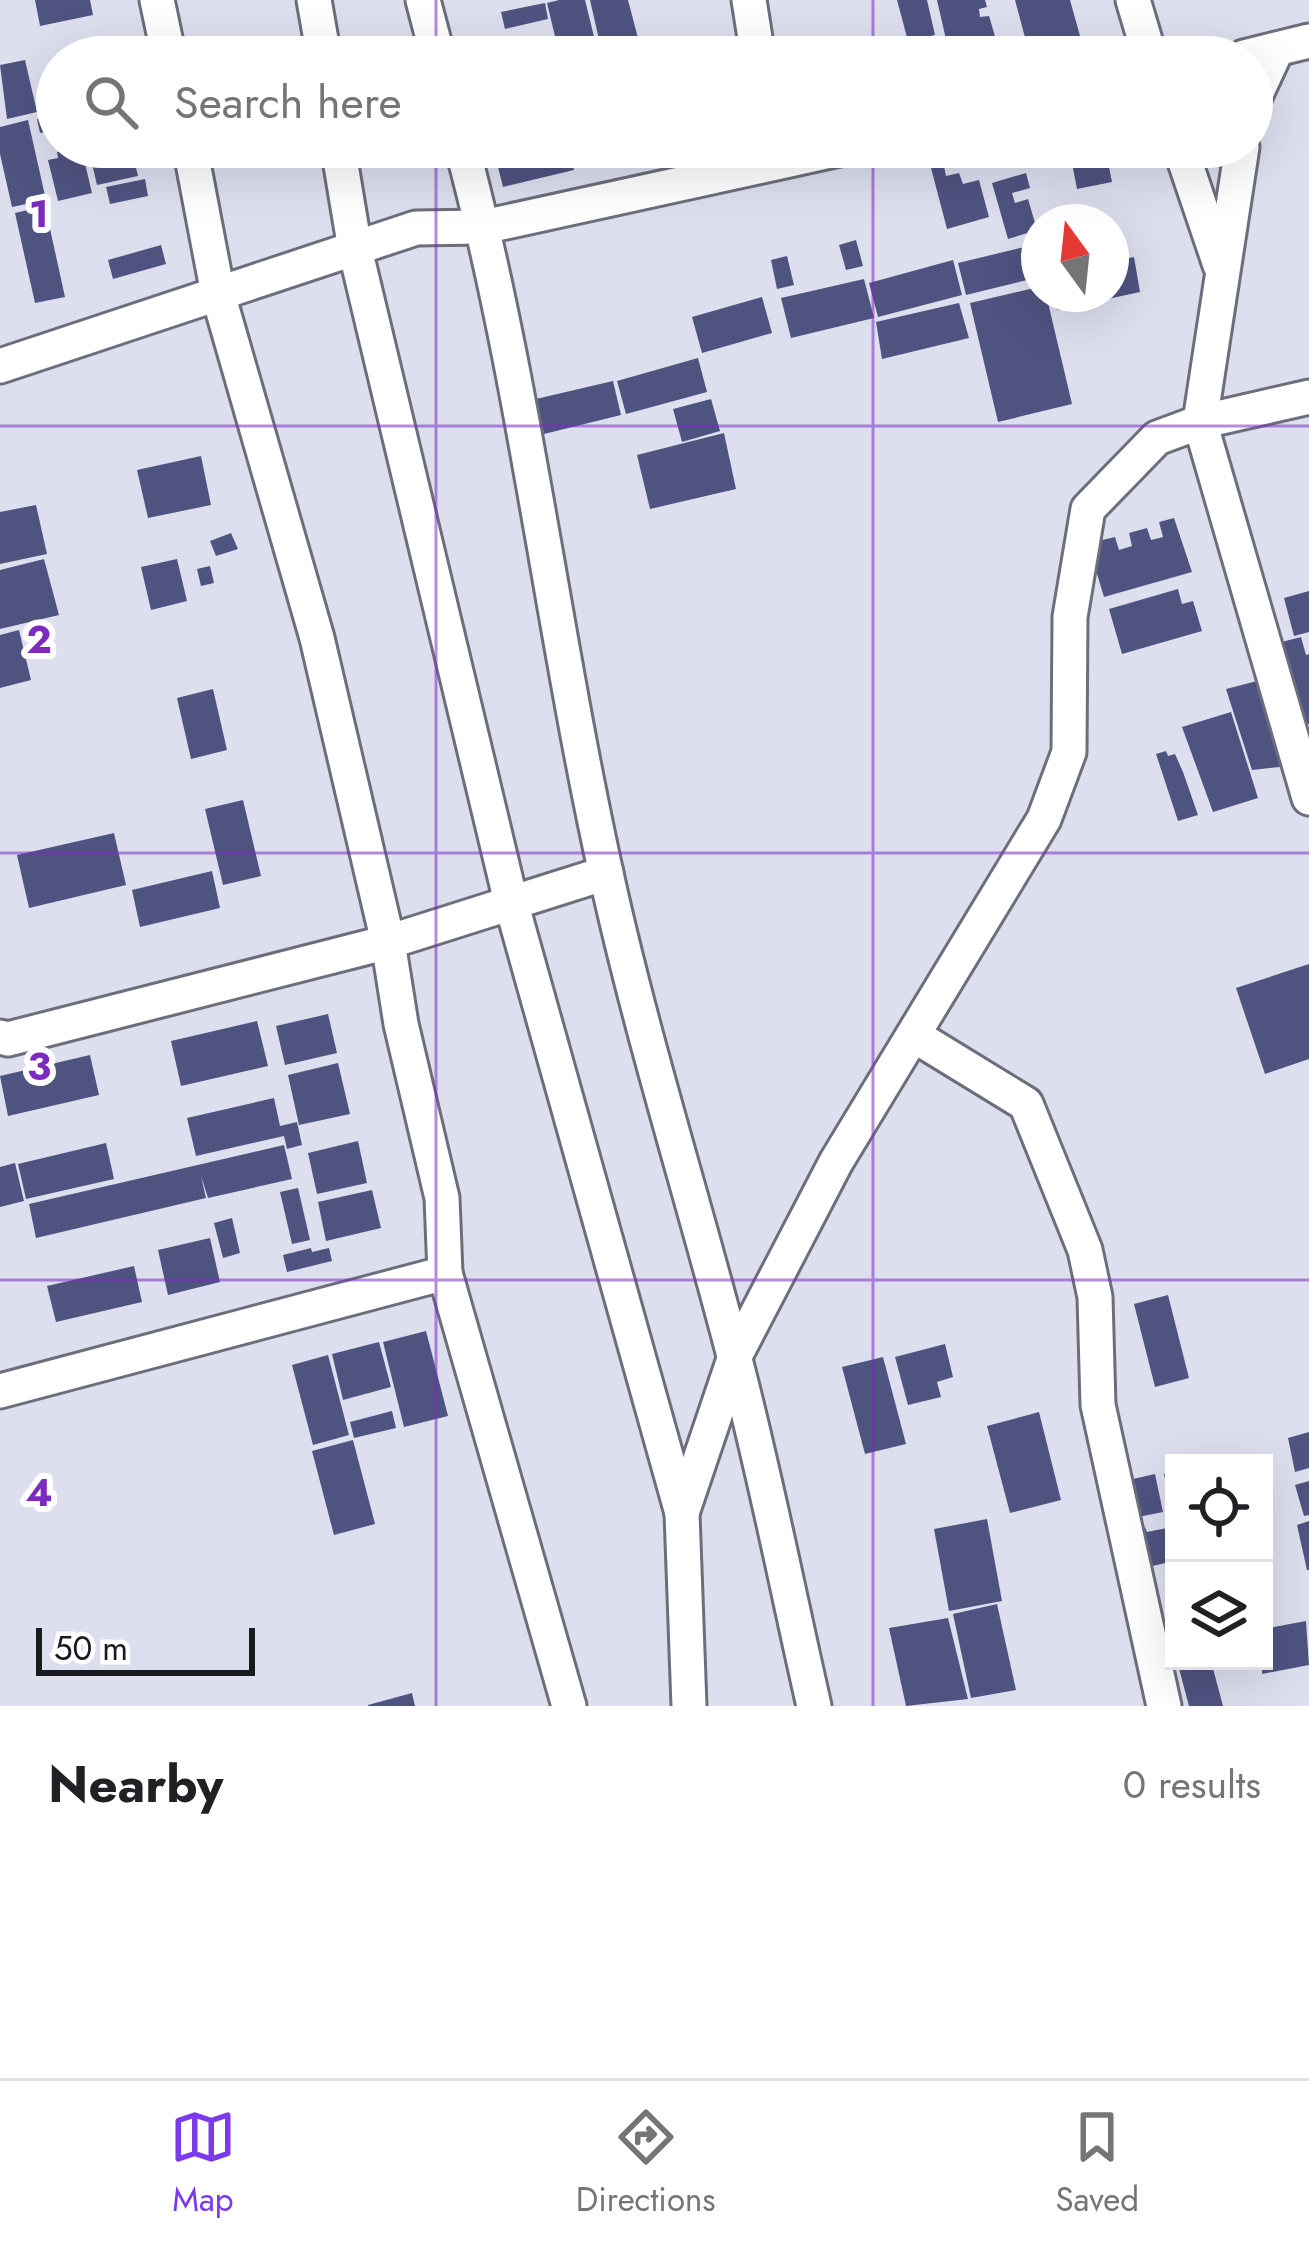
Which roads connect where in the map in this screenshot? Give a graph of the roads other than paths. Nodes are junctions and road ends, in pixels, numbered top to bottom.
1 (157, 0) edge
2 (314, 0) edge
3 (423, 0) edge
4 (749, 0) edge
5 (1133, 0) edge
6 (165, 36) edge
7 (320, 36) edge
8 (432, 36) edge
9 (755, 36) edge
10 (1144, 36) edge
11 (1309, 41) edge
12 (1273, 51) edge
13 (194, 168) edge
14 (342, 168) edge
15 (468, 168) edge
16 (723, 168) edge
17 (1187, 168) edge
18 (1239, 168) edge
19 (483, 226) junction
20 (355, 249) junction
21 (1222, 272) junction
22 (218, 294) junction
23 (0, 366) edge
24 (1309, 398) edge
25 (1200, 422) junction
26 (1309, 798) edge
27 (606, 873) junction
28 (511, 902) junction
29 (388, 942) junction
30 (915, 1036) junction
31 (0, 1037) edge
32 (445, 1273) junction
33 (735, 1356) junction
34 (0, 1391) edge
35 (682, 1513) junction
36 (569, 1706) edge
37 (688, 1706) edge
38 (814, 1706) edge
39 (1164, 1706) edge

1 - 6 street
2 - 7 street
3 - 8 street
4 - 9 street
5 - 10 street
11 - 12 street
13 - 22 street
14 - 20 street
15 - 19 street
16 - 19 street
17 - 21 street
18 - 21 street
19 - 20 street
19 - 27 street
20 - 22 street
20 - 28 street
21 - 25 street
22 - 23 street
22 - 29 street
24 - 25 street
25 - 26 street
25 - 30 street
27 - 28 street
27 - 33 street
28 - 29 street
28 - 35 street
29 - 31 street
29 - 32 street
30 - 33 street
30 - 39 street
32 - 34 street
32 - 36 street
33 - 35 street
33 - 38 street
35 - 37 street

